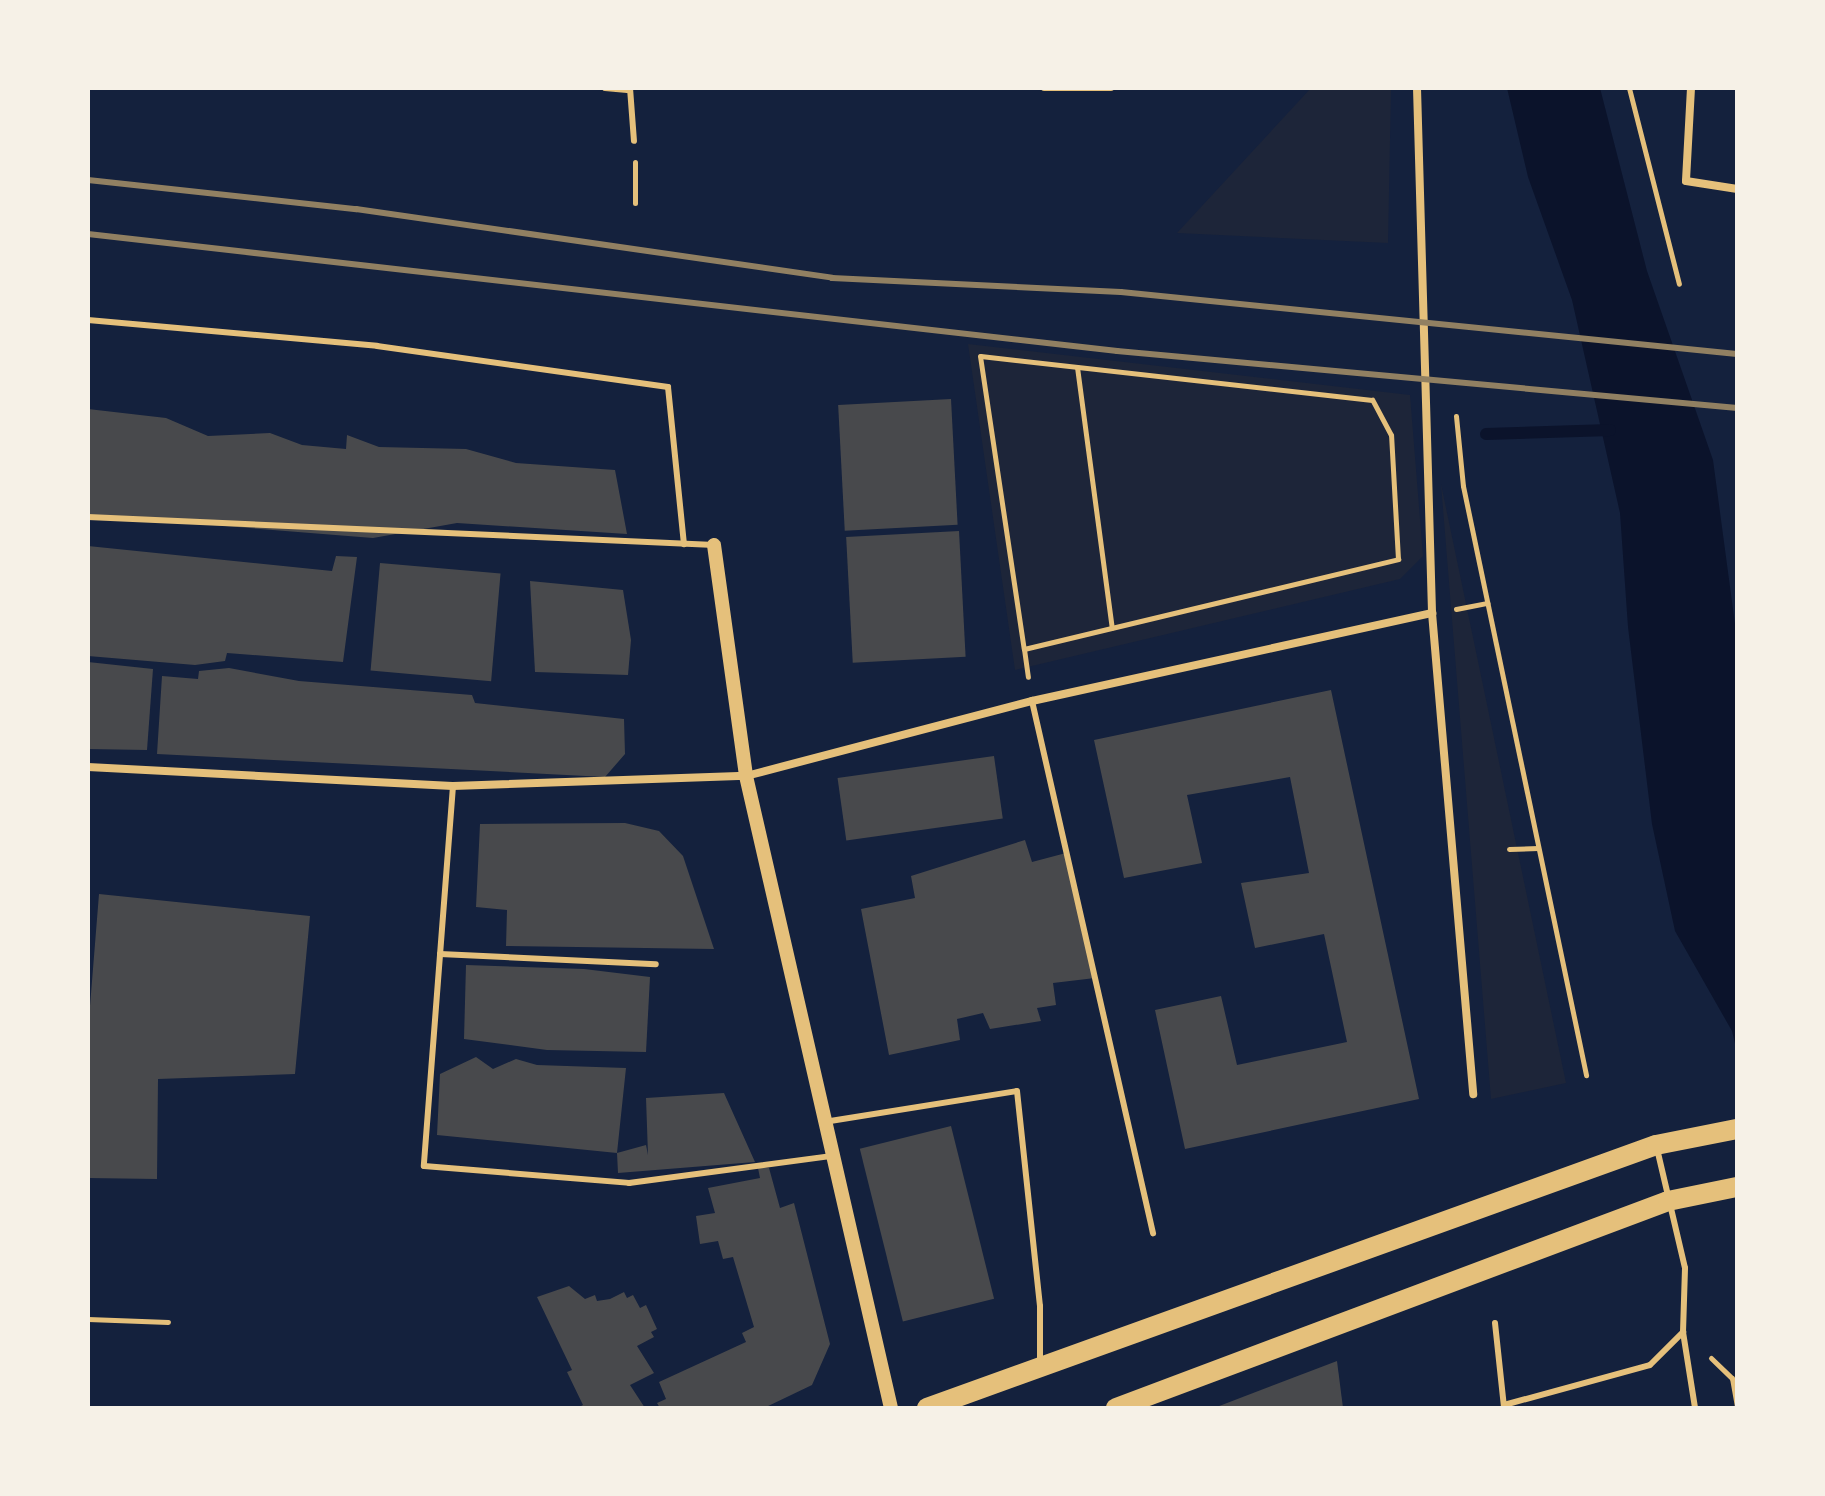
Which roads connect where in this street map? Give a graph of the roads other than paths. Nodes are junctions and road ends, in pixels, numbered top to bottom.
1 (605, 88) edge
2 (1044, 88) edge
3 (1111, 88) edge
4 (1417, 88) edge
5 (1691, 88) edge
6 (630, 89) edge
7 (634, 141) road end
8 (1737, 189) edge
9 (88, 320) edge
10 (88, 517) edge
11 (684, 544) junction
12 (714, 545) joint
13 (1432, 613) junction
14 (1032, 701) junction
15 (88, 767) edge
16 (746, 776) junction
17 (453, 786) junction
18 (440, 954) junction
19 (656, 964) dead end
20 (1473, 1094) dead end
21 (824, 1122) junction
22 (1737, 1129) edge
23 (1656, 1145) junction
24 (832, 1156) junction
25 (1737, 1187) edge
26 (1668, 1201) junction
27 (1153, 1233) dead end
28 (1495, 1323) dead end
29 (1683, 1332) junction
30 (1040, 1363) junction
31 (1504, 1406) edge
32 (891, 1408) edge
33 (927, 1408) edge
34 (1116, 1408) edge
35 (1695, 1408) edge

1 - 6 lane
2 - 3 lane
4 - 13 street
5 - 8 street
6 - 7 lane
9 - 11 lane
10 - 11 lane
11 - 12 lane
12 - 16 street
13 - 14 street
13 - 20 street
14 - 16 street
14 - 27 lane
15 - 17 street
16 - 17 street
16 - 21 street
17 - 18 lane
18 - 19 lane
18 - 24 lane
21 - 24 street
21 - 30 lane
22 - 23 main road
23 - 26 lane
23 - 30 main road
24 - 32 street
25 - 26 main road
26 - 29 lane
26 - 34 main road
28 - 31 lane
29 - 31 lane
29 - 35 lane
30 - 33 main road

